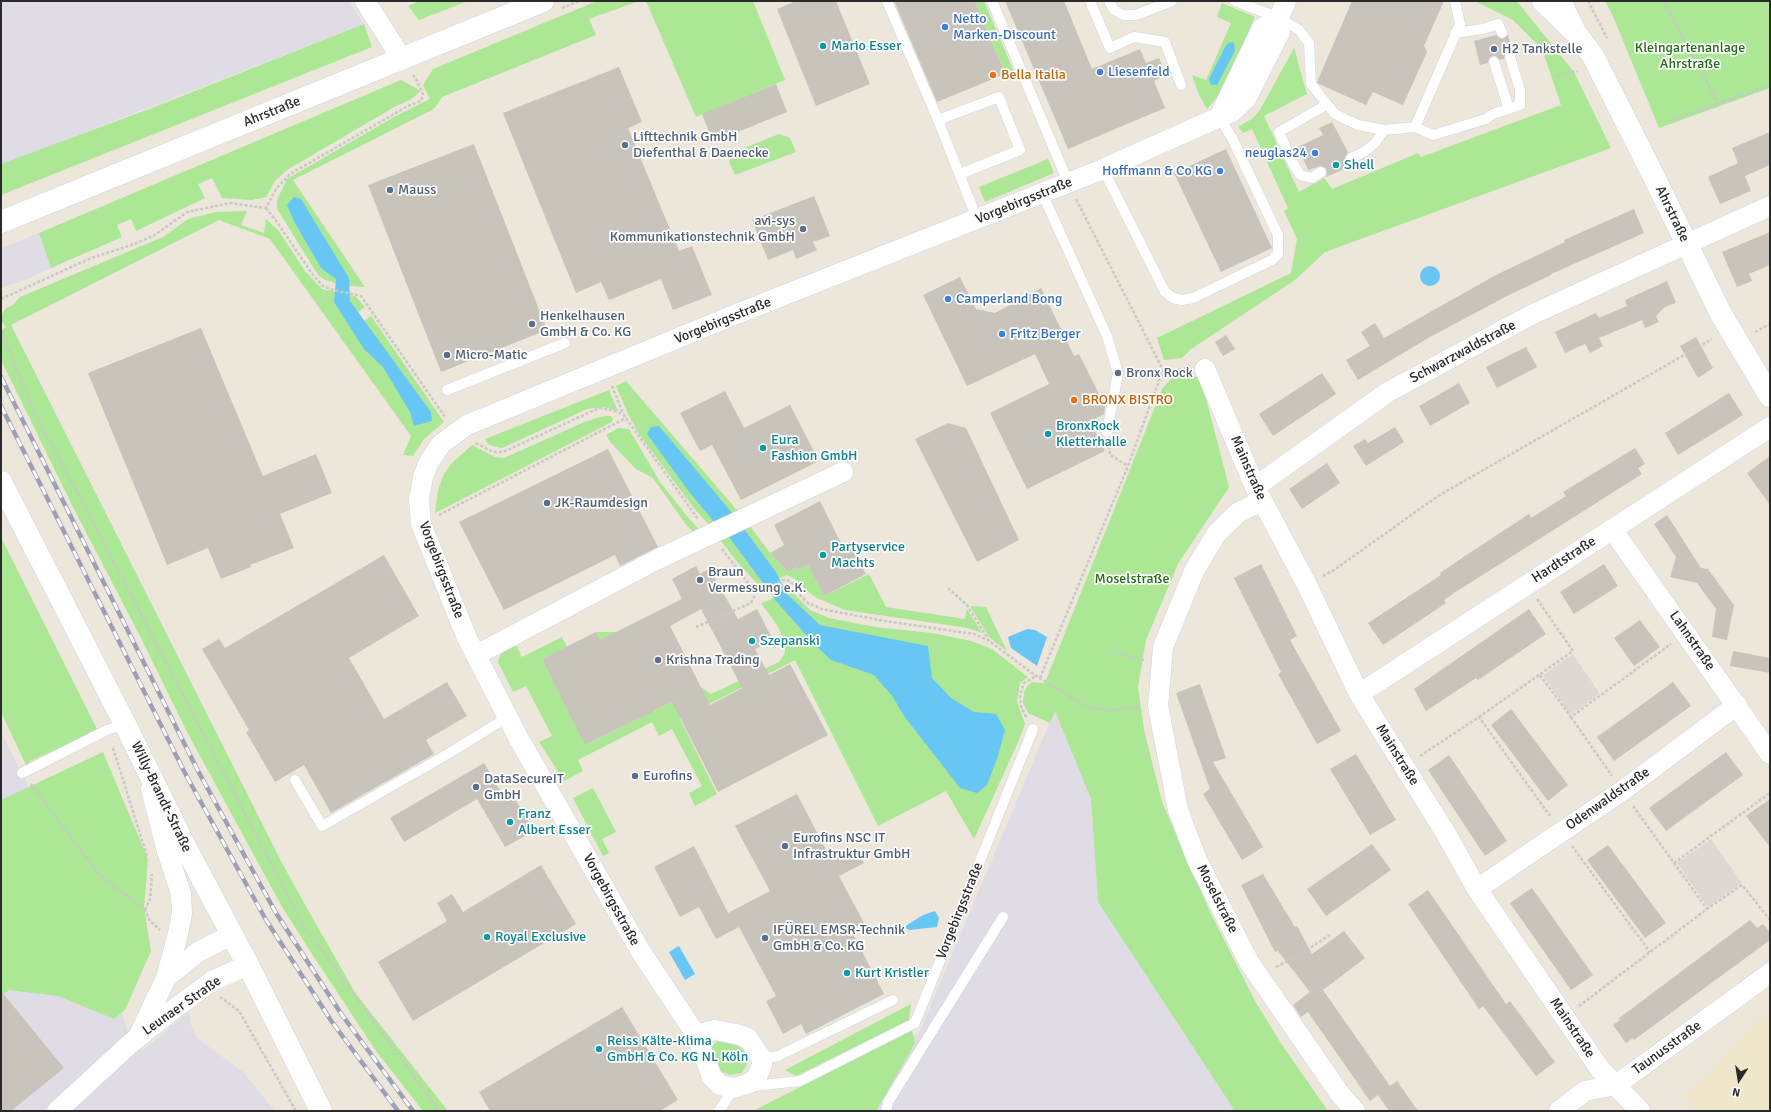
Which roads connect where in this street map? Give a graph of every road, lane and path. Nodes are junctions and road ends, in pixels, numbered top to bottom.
1 (365, 1) edge
2 (543, 1) edge
3 (887, 1) edge
4 (992, 1) edge
5 (1090, 1) edge
6 (1109, 1) edge
7 (1172, 1) edge
8 (1235, 1) edge
9 (1455, 1) edge
10 (1543, 1) edge
11 (1560, 1) edge
12 (1663, 1) edge
13 (1282, 9) edge
14 (1575, 32) junction
15 (1456, 33) junction
16 (1502, 33) dead end
17 (1510, 57) dead end
18 (402, 59) junction
19 (1494, 62) dead end
20 (1582, 69) dead end
21 (1557, 76) dead end
22 (1181, 84) dead end
23 (1770, 85) edge
24 (1719, 104) junction
25 (1326, 105) junction
26 (1509, 109) junction
27 (1219, 117) junction
28 (938, 120) junction
29 (1671, 120) dead end
30 (1415, 127) junction
31 (1384, 130) junction
32 (1351, 158) dead end
33 (1103, 170) junction
34 (1321, 172) dead end
35 (960, 174) junction
36 (1068, 182) junction
37 (1042, 193) junction
38 (1770, 206) edge
39 (266, 208) junction
40 (977, 219) junction
41 (1, 222) edge
42 (1687, 243) junction
43 (1, 298) edge
44 (1770, 324) edge
45 (1, 331) edge
46 (1755, 332) dead end
47 (1718, 335) dead end
48 (565, 344) dead end
49 (1205, 369) joint
50 (1163, 370) junction
51 (610, 382) dead end
52 (447, 390) dead end
53 (1770, 396) edge
54 (623, 414) junction
55 (626, 418) junction
56 (450, 424) junction
57 (1770, 426) edge
58 (1107, 432) joint
59 (1128, 466) junction
60 (843, 472) dead end
61 (1, 482) edge
62 (1258, 494) junction
63 (421, 524) junction
64 (1612, 528) junction
65 (715, 540) junction
66 (1334, 570) dead end
67 (1527, 584) junction
68 (948, 588) dead end
69 (756, 593) junction
70 (696, 627) dead end
71 (1686, 634) junction
72 (988, 640) junction
73 (1110, 647) dead end
74 (476, 655) junction
75 (1162, 665) junction
76 (1540, 675) junction
77 (1036, 676) junction
78 (1040, 678) junction
79 (1360, 694) junction
80 (1737, 705) junction
81 (1158, 706) junction
82 (508, 717) junction
83 (1479, 717) junction
84 (1570, 717) junction
85 (116, 727) junction
86 (1033, 729) joint
87 (1770, 754) edge
88 (1404, 767) junction
89 (147, 771) junction
90 (22, 773) joint
91 (295, 780) dead end
92 (1622, 791) junction
93 (1770, 793) edge
94 (1561, 832) junction
95 (148, 861) dead end
96 (1674, 863) junction
97 (151, 868) dead end
98 (1477, 888) junction
99 (1707, 909) junction
100 (1003, 917) dead end
101 (1770, 920) edge
102 (231, 935) junction
103 (1330, 935) dead end
104 (1650, 952) junction
105 (1289, 961) dead end
106 (248, 965) junction
107 (1770, 973) edge
108 (166, 978) junction
109 (212, 981) junction
110 (893, 1000) dead end
111 (1564, 1016) junction
112 (696, 1035) junction
113 (138, 1037) junction
114 (762, 1059) junction
115 (1616, 1085) junction
116 (734, 1088) junction
117 (57, 1111) edge
118 (296, 1111) edge
119 (321, 1111) edge
120 (439, 1111) edge
121 (719, 1111) edge
122 (886, 1111) edge
123 (1355, 1111) edge
124 (1559, 1111) edge
125 (1640, 1111) edge

1 - 18 street
2 - 18 main road, Ahrstraße
3 - 28 lane
4 - 36 lane
5 - 22 lane
6 - 7 lane
8 - 13 lane
9 - 15 lane
10 - 14 main road, Ahrstraße
11 - 14 main road, Ahrstraße
12 - 24 path
13 - 25 lane
13 - 27 street, Vorgebirgsstraße
14 - 42 main road, Ahrstraße
15 - 16 lane
15 - 30 lane
17 - 26 lane
18 - 39 path
18 - 41 main road, Ahrstraße
19 - 26 lane
20 - 21 path
23 - 24 path
24 - 29 path
25 - 31 lane
25 - 34 lane
26 - 30 lane
27 - 33 street, Vorgebirgsstraße
27 - 33 lane
28 - 35 lane
28 - 35 lane
30 - 31 lane
31 - 32 lane
33 - 36 street, Vorgebirgsstraße
35 - 40 lane
36 - 37 street, Vorgebirgsstraße
36 - 50 path
37 - 40 street, Vorgebirgsstraße
37 - 58 lane
38 - 42 street, Schwarzwaldstraße
39 - 43 path
39 - 56 path
40 - 56 street, Vorgebirgsstraße
42 - 53 main road, Ahrstraße
42 - 62 street, Schwarzwaldstraße
44 - 46 path
45 - 120 path
47 - 66 path
48 - 52 lane
49 - 50 path
49 - 62 street, Mainstraße
50 - 59 path
51 - 54 path
54 - 55 path
54 - 56 path
55 - 63 path
55 - 65 path
56 - 63 street, Vorgebirgsstraße
57 - 64 street, Hardtstraße
58 - 59 path
59 - 78 path
60 - 65 street
61 - 85 main road, Willy-Brandt-Straße
62 - 75 street, Moselstraße
62 - 79 street, Mainstraße
63 - 74 street, Vorgebirgsstraße
64 - 67 street, Hardtstraße
64 - 71 street, Lahnstraße
65 - 69 path
65 - 74 street
67 - 76 path
67 - 79 street, Hardtstraße
68 - 72 path
69 - 70 path
69 - 72 path
71 - 80 street, Lahnstraße
71 - 84 path
72 - 77 path
73 - 75 path
74 - 82 street, Vorgebirgsstraße
75 - 81 street, Moselstraße
76 - 83 path
76 - 84 path
77 - 78 path
77 - 86 path
78 - 81 path
79 - 88 street, Mainstraße
80 - 87 street, Lahnstraße
80 - 92 street, Odenwaldstraße
81 - 123 street, Moselstraße
82 - 91 lane
82 - 112 street, Vorgebirgsstraße
83 - 88 path
83 - 94 path
84 - 92 path
85 - 89 main road, Willy-Brandt-Straße
85 - 90 lane
85 - 95 path
86 - 116 lane, Vorgebirgsstraße
88 - 98 street, Mainstraße
89 - 102 main road, Willy-Brandt-Straße
89 - 108 street, Leunaer Straße
90 - 97 path
92 - 94 street, Odenwaldstraße
92 - 96 path
93 - 96 path
94 - 98 street, Odenwaldstraße
94 - 104 path
96 - 99 path
98 - 111 street, Mainstraße
99 - 101 path
99 - 104 path
100 - 122 lane
102 - 106 main road, Willy-Brandt-Straße
102 - 108 street, Leunaer Straße
103 - 105 path
104 - 111 path
106 - 109 street, Leunaer Straße
106 - 119 main road, Willy-Brandt-Straße
107 - 115 street, Taunusstraße
108 - 113 street, Leunaer Straße
109 - 113 street, Leunaer Straße
109 - 118 path
110 - 114 lane
111 - 115 street, Mainstraße
112 - 114 street
112 - 116 street, Vorgebirgsstraße
113 - 117 street, Leunaer Straße
114 - 116 street
115 - 124 street, Taunusstraße
115 - 125 street, Mainstraße
116 - 121 lane

